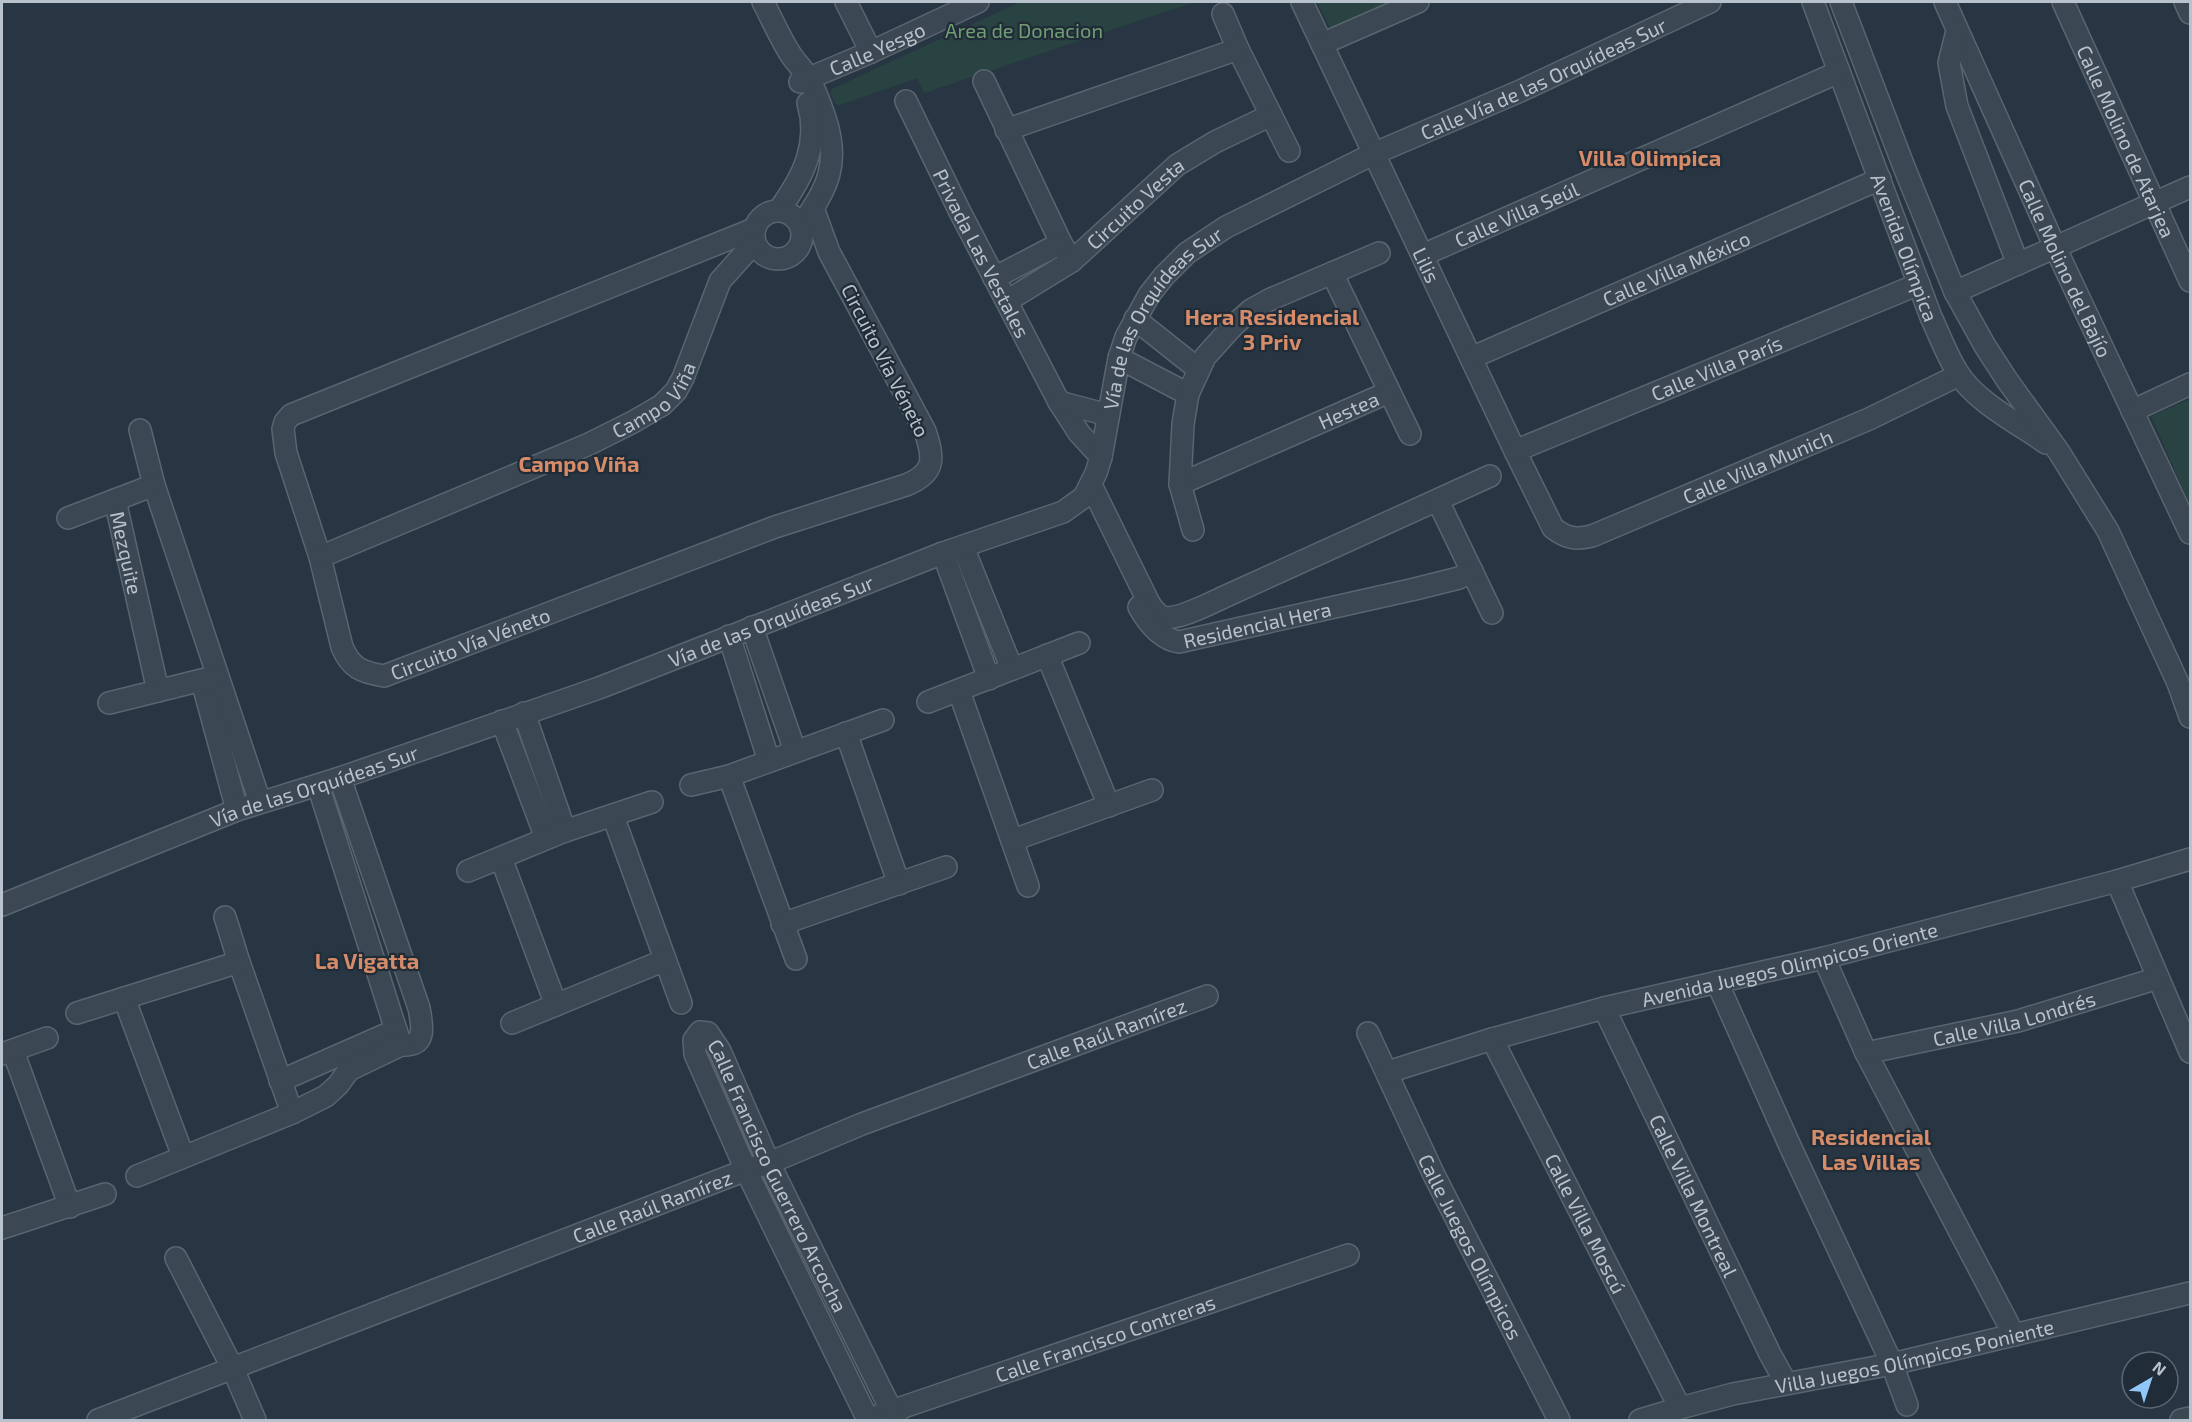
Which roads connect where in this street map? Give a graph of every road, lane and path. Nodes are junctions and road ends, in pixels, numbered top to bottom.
1 (763, 2) edge
2 (846, 2) edge
3 (1302, 2) edge
4 (1418, 2) edge
5 (1710, 2) edge
6 (1813, 2) edge
7 (1841, 2) edge
8 (1945, 2) edge
9 (2063, 2) edge
10 (2185, 2) edge
11 (972, 3) edge
12 (2190, 13) edge
13 (1223, 14) dead end
14 (1957, 31) junction
15 (1322, 44) junction
16 (1238, 49) junction
17 (871, 52) junction
18 (1839, 72) junction
19 (804, 80) junction
20 (984, 81) dead end
21 (906, 101) dead end
22 (1271, 115) junction
23 (1006, 130) junction
24 (1289, 151) dead end
25 (1373, 154) junction
26 (1880, 179) junction
27 (2190, 187) edge
28 (2155, 204) junction
29 (813, 208) junction
30 (779, 210) junction
31 (801, 226) junction
32 (754, 236) junction
33 (2055, 247) junction
34 (1067, 252) junction
35 (1379, 253) dead end
36 (1423, 255) junction
37 (2018, 264) junction
38 (1332, 273) junction
39 (994, 278) junction
40 (2190, 281) edge
41 (1919, 285) junction
42 (1955, 292) junction
43 (1006, 301) junction
44 (1135, 319) junction
45 (1119, 358) junction
46 (1472, 358) junction
47 (1198, 369) junction
48 (1959, 375) junction
49 (2190, 384) edge
50 (1389, 392) junction
51 (1188, 394) junction
52 (1059, 402) junction
53 (2132, 411) junction
54 (1108, 415) junction
55 (140, 430) dead end
56 (1410, 434) dead end
57 (1515, 452) junction
58 (2059, 452) junction
59 (1101, 457) junction
60 (1490, 476) dead end
61 (1180, 484) junction
62 (154, 485) junction
63 (1087, 491) junction
64 (115, 500) junction
65 (1438, 501) junction
66 (68, 518) dead end
67 (1553, 528) joint
68 (1193, 530) dead end
69 (2190, 533) edge
70 (953, 550) junction
71 (320, 557) junction
72 (1472, 571) junction
73 (1224, 597) junction
74 (1144, 606) junction
75 (1492, 613) dead end
76 (752, 627) junction
77 (1233, 629) junction
78 (729, 636) junction
79 (1079, 643) dead end
80 (1047, 655) junction
81 (1012, 669) junction
82 (210, 678) junction
83 (988, 679) junction
84 (2184, 681) edge
85 (158, 691) junction
86 (959, 691) junction
87 (928, 702) dead end
88 (109, 703) dead end
89 (525, 713) junction
90 (2190, 717) edge
91 (883, 720) dead end
92 (502, 721) junction
93 (846, 733) junction
94 (795, 751) junction
95 (769, 761) junction
96 (729, 776) junction
97 (340, 778) junction
98 (318, 785) junction
99 (691, 785) dead end
100 (1152, 790) dead end
101 (260, 802) junction
102 (652, 802) dead end
103 (1109, 806) junction
104 (237, 810) junction
105 (613, 816) junction
106 (565, 831) junction
107 (546, 838) junction
108 (1013, 840) junction
109 (501, 858) junction
110 (2190, 859) edge
111 (946, 867) dead end
112 (468, 871) dead end
113 (2117, 881) junction
114 (899, 884) junction
115 (1028, 886) dead end
116 (2, 905) edge
117 (225, 917) dead end
118 (782, 924) junction
119 (1824, 958) junction
120 (796, 959) dead end
121 (665, 960) junction
122 (239, 962) junction
123 (2158, 978) junction
124 (1717, 982) junction
125 (1207, 996) dead end
126 (124, 998) junction
127 (681, 1003) dead end
128 (556, 1005) junction
129 (1604, 1008) junction
130 (77, 1013) dead end
131 (513, 1023) dead end
132 (1368, 1033) dead end
133 (398, 1037) junction
134 (47, 1038) dead end
135 (1492, 1039) junction
136 (8, 1052) edge
137 (2190, 1052) edge
138 (1866, 1053) junction
139 (725, 1063) junction
140 (1388, 1072) junction
141 (704, 1074) junction
142 (280, 1081) junction
143 (292, 1113) junction
144 (183, 1156) junction
145 (769, 1163) junction
146 (746, 1170) junction
147 (136, 1176) dead end
148 (105, 1194) dead end
149 (70, 1207) junction
150 (2, 1228) edge
151 (1347, 1255) dead end
152 (176, 1258) dead end
153 (2190, 1293) edge
154 (2014, 1335) junction
155 (1892, 1364) junction
156 (233, 1369) junction
157 (1786, 1383) junction
158 (1907, 1405) dead end
159 (1680, 1407) junction
160 (893, 1416) edge
161 (2190, 1418) edge
162 (98, 1420) edge
163 (255, 1420) edge
164 (866, 1420) edge
165 (1559, 1420) edge
166 (1640, 1420) edge
167 (2181, 1420) edge

1 - 19 street
2 - 17 street
3 - 15 street, Lilis
4 - 15 street
5 - 25 street, Calle Vía de las Orquídeas Sur
6 - 18 street, Avenida Olímpica
7 - 42 street, Avenida Olímpica
8 - 14 street, Calle Molino del Bajío
9 - 28 street, Calle Molino de Atarjea
10 - 12 street
11 - 17 street, Calle Yesgo
13 - 16 street
14 - 33 street, Calle Molino del Bajío
14 - 37 street
15 - 25 street, Lilis
16 - 22 street
16 - 23 street
17 - 19 street, Calle Yesgo
18 - 26 street, Avenida Olímpica
18 - 36 street, Calle Villa Seúl
19 - 29 street
19 - 30 street
20 - 23 street
21 - 39 street, Privada Las Vestales
22 - 24 street
22 - 34 street, Circuito Vesta
23 - 34 street
25 - 36 street, Lilis
25 - 44 street, Vía de las Orquídeas Sur
26 - 41 street, Avenida Olímpica
26 - 46 street, Calle Villa México
27 - 28 street
28 - 33 street
28 - 40 street, Calle Molino de Atarjea
29 - 31 street
29 - 71 street, Circuito Vía Véneto
30 - 31 street
30 - 32 street
31 - 32 street
32 - 71 street, Campo Viña
32 - 71 street, Circuito Vía Véneto
33 - 37 street
33 - 53 street, Calle Molino del Bajío
34 - 39 street
34 - 43 street, Circuito Vesta
35 - 38 street
36 - 46 street, Lilis
37 - 42 street
38 - 47 street
38 - 50 street, Hestea
39 - 43 street, Privada Las Vestales
41 - 48 street, Avenida Olímpica
41 - 57 street, Calle Villa París
42 - 58 street, Avenida Olímpica
43 - 52 street, Privada Las Vestales
44 - 45 street, Vía de las Orquídeas Sur
44 - 47 street
45 - 51 street
45 - 54 street, Vía de las Orquídeas Sur
46 - 57 street, Lilis
47 - 51 street
48 - 58 street, Avenida Olímpica
48 - 67 street, Calle Villa Munich
49 - 53 street
50 - 56 street
50 - 61 street, Hestea
51 - 61 street
52 - 54 street
52 - 59 street, Privada Las Vestales
53 - 69 street, Calle Molino del Bajío
54 - 59 street, Vía de las Orquídeas Sur
55 - 62 street
57 - 67 street, Lilis
58 - 84 street, Avenida Olímpica
59 - 63 street, Vía de las Orquídeas Sur
60 - 65 street, Residencial Hera
61 - 68 street
62 - 64 street, Mezquite
62 - 82 street
63 - 70 street, Vía de las Orquídeas Sur
63 - 74 street, Residencial Hera
64 - 66 street
64 - 85 street, Mezquite
65 - 72 street
65 - 73 street, Residencial Hera
70 - 76 street, Vía de las Orquídeas Sur
70 - 81 street
70 - 83 street
72 - 75 street
72 - 77 street, Residencial Hera
73 - 74 street, Residencial Hera
73 - 77 street
74 - 77 street, Residencial Hera
76 - 78 street, Vía de las Orquídeas Sur
76 - 94 street
78 - 89 street, Vía de las Orquídeas Sur
78 - 95 street
79 - 80 street
80 - 81 street
80 - 103 street
81 - 83 street
82 - 85 street
82 - 101 street
82 - 104 street
83 - 86 street
84 - 90 street, Avenida Olímpica
85 - 88 street
86 - 87 street
86 - 108 street
89 - 92 street, Vía de las Orquídeas Sur
89 - 106 street
91 - 93 street
92 - 97 street, Vía de las Orquídeas Sur
92 - 107 street
93 - 94 street
93 - 114 street
94 - 95 street
95 - 96 street
96 - 99 street
96 - 118 street
97 - 98 street, Vía de las Orquídeas Sur
97 - 133 street
98 - 101 street, Vía de las Orquídeas Sur
98 - 133 street
100 - 103 street
101 - 104 street, Vía de las Orquídeas Sur
102 - 105 street
103 - 108 street
104 - 116 street, Vía de las Orquídeas Sur
105 - 106 street
105 - 121 street
106 - 107 street
107 - 109 street
108 - 115 street
109 - 112 street
109 - 128 street
110 - 113 street, Avenida Juegos Olimpicos Oriente
111 - 114 street
113 - 119 street, Avenida Juegos Olimpicos Oriente
113 - 123 street
114 - 118 street
117 - 122 street
118 - 120 street
119 - 124 street, Avenida Juegos Olimpicos Oriente
119 - 138 street
121 - 127 street
121 - 128 street
122 - 126 street
122 - 142 street
123 - 137 street
123 - 138 street, Calle Villa Londrés
124 - 129 street, Avenida Juegos Olimpicos Oriente
124 - 155 street
125 - 145 street, Calle Raúl Ramírez
126 - 130 street
126 - 144 street
128 - 131 street
129 - 135 street, Avenida Juegos Olimpicos Oriente
129 - 157 street, Calle Villa Montreal
132 - 140 street, Calle Juegos Olímpicos
133 - 142 street
133 - 143 street
134 - 136 street
135 - 140 street, Avenida Juegos Olimpicos Oriente
135 - 159 street, Calle Villa Moscú
136 - 149 street
138 - 154 street
139 - 141 street
139 - 141 street, Calle Francisco Guerrero Arcocha
139 - 145 street, Calle Francisco Guerrero Arcocha
140 - 165 street, Calle Juegos Olímpicos
141 - 146 street, Calle Francisco Guerrero Arcocha
142 - 143 street
143 - 144 street
144 - 147 street
145 - 146 street, Calle Raúl Ramírez
145 - 160 street, Calle Francisco Guerrero Arcocha
146 - 156 street, Calle Raúl Ramírez
146 - 164 street, Calle Francisco Guerrero Arcocha
148 - 149 street
149 - 150 street
151 - 160 street, Calle Francisco Contreras
152 - 156 street
153 - 154 street, Villa Juegos Olímpicos Poniente
154 - 155 street, Villa Juegos Olímpicos Poniente
155 - 157 street, Villa Juegos Olímpicos Poniente
155 - 158 street
156 - 162 street, Calle Raúl Ramírez
156 - 163 street
157 - 159 street, Villa Juegos Olímpicos Poniente
159 - 166 street, Villa Juegos Olímpicos Poniente
160 - 164 street, Calle Francisco Contreras
161 - 167 street

